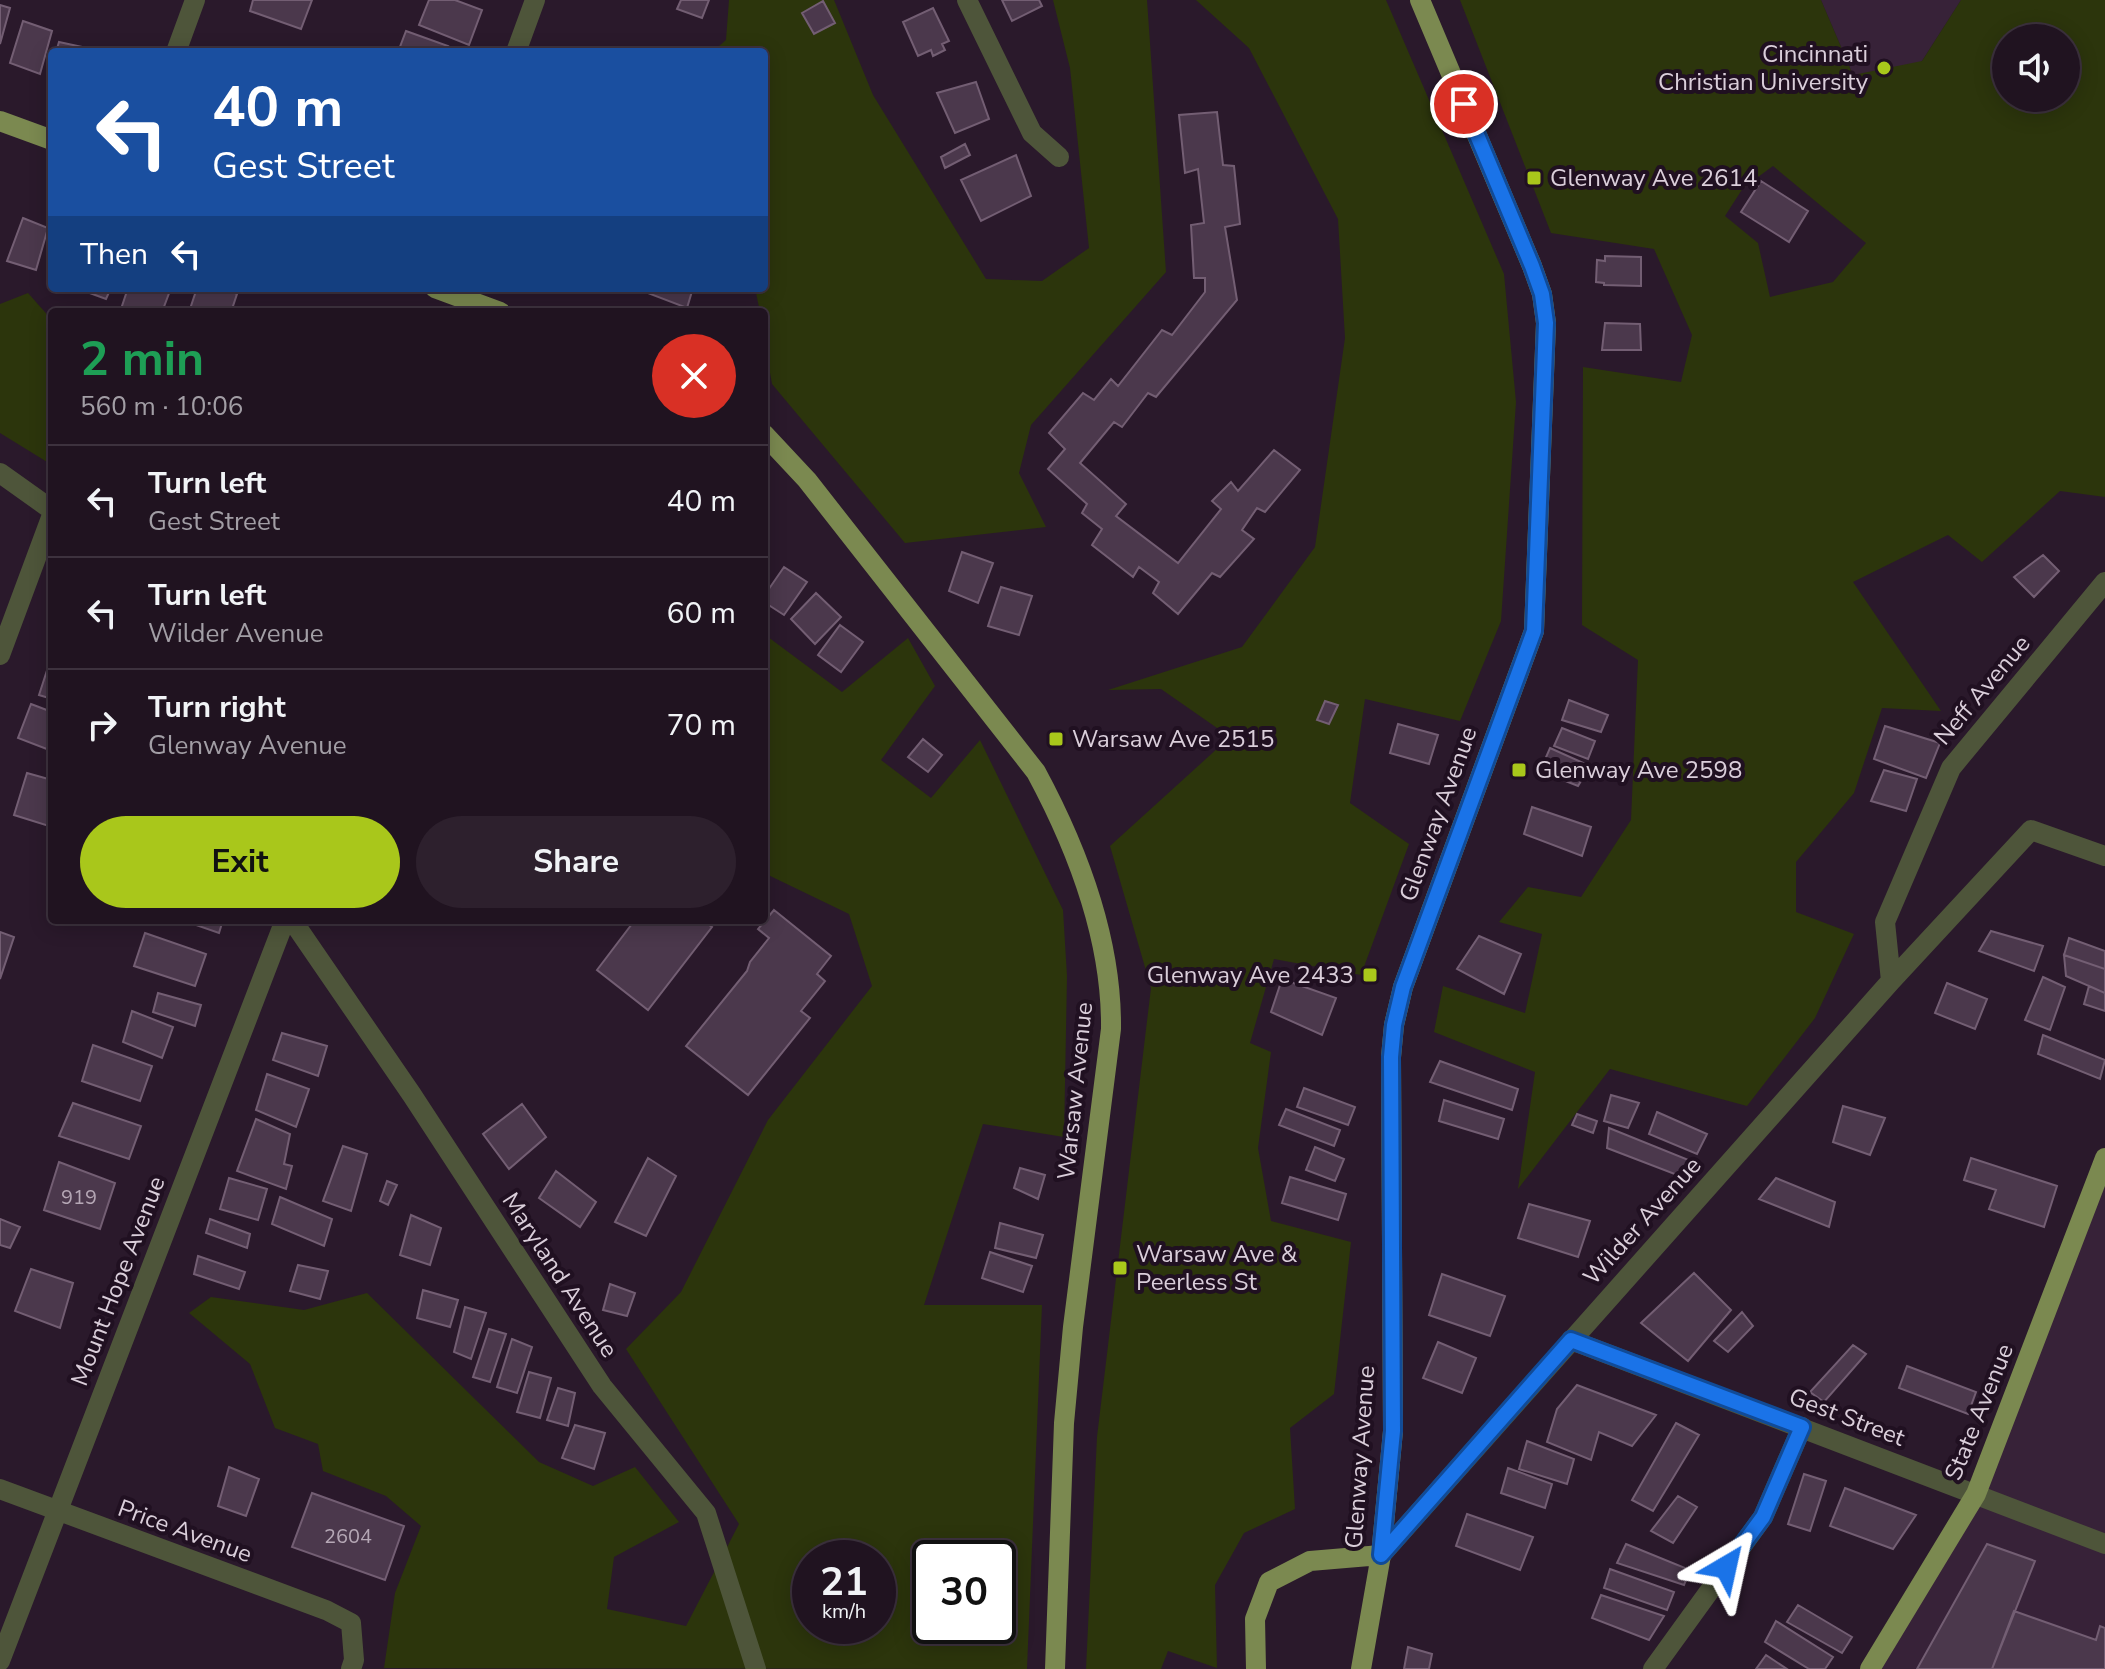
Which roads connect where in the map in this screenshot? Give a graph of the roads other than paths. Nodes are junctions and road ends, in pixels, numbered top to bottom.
1 (195, 0) edge
2 (535, 0) edge
3 (967, 0) edge
4 (1420, 0) edge
5 (177, 48) edge
6 (517, 48) edge
7 (0, 121) edge
8 (48, 139) edge
9 (1059, 157) dead end
10 (446, 292) edge
11 (489, 308) edge
12 (768, 438) edge
13 (0, 473) edge
14 (48, 510) edge
15 (48, 524) edge
16 (2105, 582) edge
17 (0, 655) edge
18 (2105, 856) edge
19 (283, 924) edge
20 (295, 924) edge
21 (1891, 981) junction
22 (2105, 1158) edge
23 (1571, 1340) junction
24 (1802, 1427) junction
25 (0, 1489) edge
26 (1976, 1494) junction
27 (58, 1511) junction
28 (2105, 1544) edge
29 (1381, 1555) junction
30 (0, 1661) edge
31 (351, 1669) edge
32 (756, 1669) edge
33 (1055, 1669) edge
34 (1256, 1669) edge
35 (1361, 1669) edge
36 (1653, 1669) edge
37 (1870, 1669) edge

1 - 5 street
2 - 6 street
3 - 9 street
4 - 29 main road, Glenway Avenue
7 - 8 main road
10 - 11 main road
12 - 33 main road, Warsaw Avenue
13 - 14 street
15 - 17 street
16 - 21 street, Neff Avenue
18 - 21 street, Wilder Avenue
19 - 27 street, Mount Hope Avenue
20 - 32 street, Maryland Avenue
21 - 23 street, Wilder Avenue
22 - 26 main road, State Avenue
23 - 24 street, Gest Street
23 - 29 street, Wilder Avenue
24 - 26 street, Gest Street
24 - 36 street
25 - 27 street, Price Avenue
26 - 28 street, Gest Street
26 - 37 main road, State Avenue
27 - 30 street, Mount Hope Avenue
27 - 31 street, Price Avenue
29 - 34 main road
29 - 35 main road, Glenway Avenue

